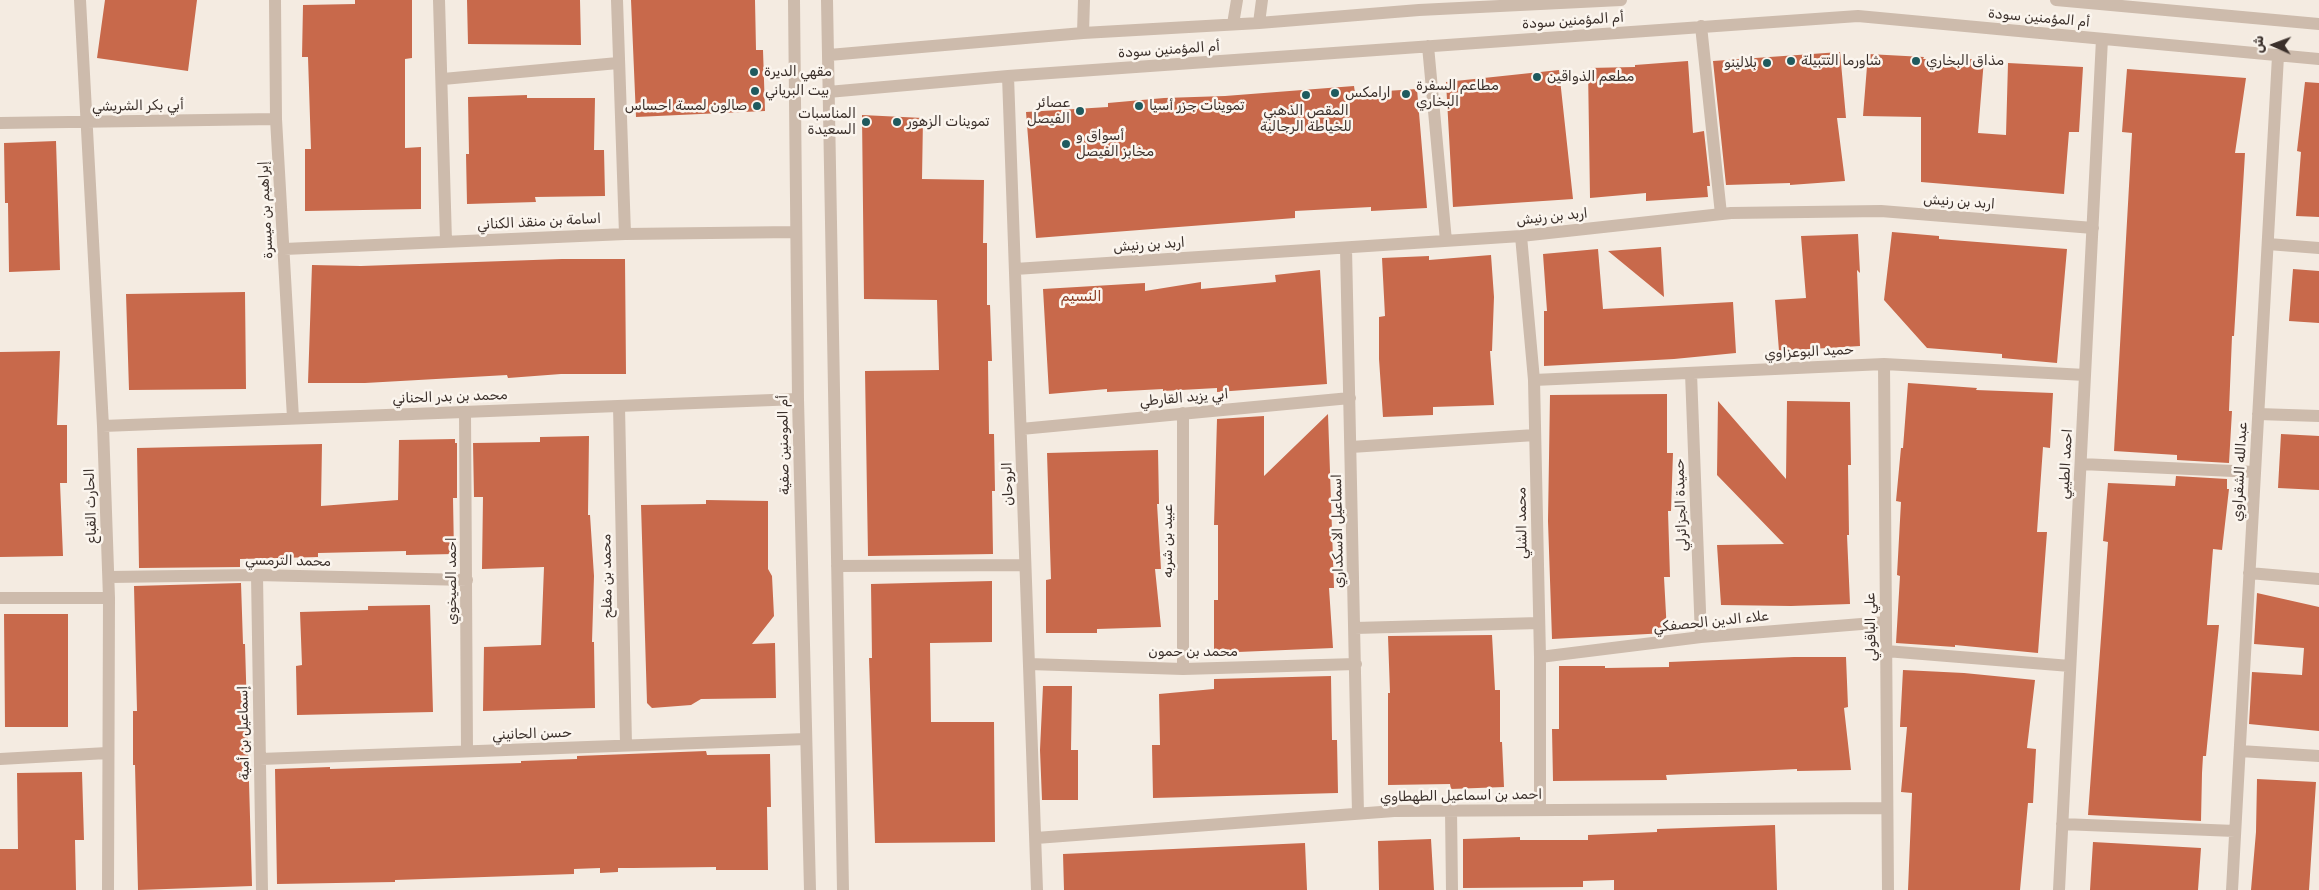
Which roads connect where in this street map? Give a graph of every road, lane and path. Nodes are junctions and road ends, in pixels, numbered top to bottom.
1 (80, 0) edge
2 (275, 0) edge
3 (440, 0) edge
4 (617, 0) edge
5 (794, 0) edge
6 (827, 0) edge
7 (1084, 0) edge
8 (1237, 0) edge
9 (1262, 0) edge
10 (1621, 0) edge
11 (2056, 0) edge
12 (2151, 5) edge
13 (1259, 23) junction
14 (1233, 24) junction
15 (2319, 24) edge
16 (1701, 26) junction
17 (1083, 32) junction
18 (2102, 39) junction
19 (1428, 46) junction
20 (829, 55) junction
21 (2278, 56) junction
22 (2319, 59) edge
23 (618, 63) junction
24 (1008, 76) junction
25 (443, 79) junction
26 (828, 92) junction
27 (276, 119) junction
28 (87, 121) junction
29 (0, 123) edge
30 (1721, 214) junction
31 (2093, 228) junction
32 (795, 232) junction
33 (625, 234) junction
34 (1521, 236) junction
35 (1446, 241) junction
36 (446, 242) junction
37 (2268, 244) junction
38 (1346, 248) junction
39 (2319, 248) edge
40 (284, 249) junction
41 (1015, 269) junction
42 (1884, 364) junction
43 (1691, 373) junction
44 (2085, 375) junction
45 (1534, 380) junction
46 (1350, 398) junction
47 (798, 399) junction
48 (619, 406) junction
49 (465, 412) junction
50 (1183, 413) junction
51 (2258, 414) junction
52 (2319, 416) edge
53 (293, 418) junction
54 (103, 426) junction
55 (1021, 429) junction
56 (1535, 435) junction
57 (1351, 448) junction
58 (2081, 464) junction
59 (2255, 472) junction
60 (1026, 565) junction
61 (837, 566) junction
62 (2249, 573) junction
63 (257, 575) junction
64 (109, 577) junction
65 (2319, 579) edge
66 (467, 580) junction
67 (0, 598) edge
68 (109, 598) junction
69 (1886, 622) junction
70 (1539, 623) junction
71 (1354, 628) junction
72 (1701, 637) junction
73 (1886, 651) junction
74 (1540, 657) junction
75 (1029, 664) junction
76 (1356, 664) junction
77 (2070, 666) junction
78 (1183, 669) junction
79 (806, 739) junction
80 (626, 745) junction
81 (467, 751) junction
82 (2240, 751) junction
83 (107, 753) junction
84 (2319, 756) edge
85 (260, 758) junction
86 (0, 759) edge
87 (1887, 808) junction
88 (1451, 810) junction
89 (1540, 810) junction
90 (1358, 813) junction
91 (2062, 824) junction
92 (2235, 831) junction
93 (1036, 838) junction
94 (108, 890) edge
95 (262, 890) edge
96 (810, 890) edge
97 (842, 890) edge
98 (1038, 890) edge
99 (1452, 890) edge
100 (1888, 890) edge
101 (2059, 890) edge
102 (2232, 890) edge

1 - 28 street, الحارث القباع
2 - 27 street, إبراهيم بن ميسرة
3 - 25 street
4 - 23 street
5 - 32 street, أم المومنين صفية
6 - 20 street
7 - 17 street
8 - 14 street
9 - 13 street
10 - 13 street, أم المؤمنين سودة
11 - 12 street, أم المؤمنين سودة
12 - 15 street, أم المؤمنين سودة
13 - 14 street, أم المؤمنين سودة
14 - 17 street, أم المؤمنين سودة
16 - 18 street, أم المؤمنين سودة
16 - 19 street, أم المؤمنين سودة
16 - 30 street
17 - 20 street, أم المؤمنين سودة
18 - 21 street, أم المؤمنين سودة
18 - 31 street, احمد الطيبي
19 - 24 street, أم المؤمنين سودة
19 - 35 street
20 - 26 street
21 - 22 street, أم المؤمنين سودة
21 - 37 street, عبدالله الشقراوي
23 - 25 street
23 - 33 street
24 - 26 street, أم المؤمنين سودة
24 - 41 street, الروحان
25 - 36 street
26 - 61 street
27 - 28 street, أبي بكر الشريشي
27 - 40 street, إبراهيم بن ميسرة
28 - 29 street, أبي بكر الشريشي
28 - 54 street, الحارث القباع
30 - 31 street, اربد بن رنيش
30 - 34 street, اربد بن رنيش
31 - 44 street, احمد الطيبي
32 - 33 street, اسامة بن منقذ الكناني
32 - 47 street, أم المومنين صفية
33 - 36 street, اسامة بن منقذ الكناني
34 - 35 street, اربد بن رنيش
34 - 45 street, محمد الشلي
35 - 38 street, اربد بن رنيش
36 - 40 street, اسامة بن منقذ الكناني
37 - 39 street
37 - 51 street, عبدالله الشقراوي
38 - 41 street, اربد بن رنيش
38 - 46 street, اسماعيل الاسكداري
40 - 53 street, إبراهيم بن ميسرة
41 - 55 street, الروحان
42 - 43 street, حميد البوعزاوي
42 - 44 street, حميد البوعزاوي
42 - 69 street, علي الباقولي
43 - 45 street, حميد البوعزاوي
43 - 72 street, حميدة الجزائرلي
44 - 58 street, احمد الطيبي
45 - 56 street, محمد الشلي
46 - 50 street, ابي يزيد القارطي
46 - 57 street, اسماعيل الاسكداري
47 - 48 street, محمد بن بدر الحناني
47 - 79 street, أم المومنين صفية
48 - 49 street, محمد بن بدر الحناني
48 - 80 street, محمد بن مفلح
49 - 53 street, محمد بن بدر الحناني
49 - 66 street, احمد الصيخوي
50 - 55 street, ابي يزيد القارطي
50 - 78 street, عبيد بن شربه
51 - 52 street
51 - 59 street, عبدالله الشقراوي
53 - 54 street, محمد بن بدر الحناني
54 - 64 street, الحارث القباع
55 - 60 street, الروحان
56 - 57 street
56 - 70 street, محمد الشلي
57 - 71 street, اسماعيل الاسكداري
58 - 59 street
58 - 77 street, احمد الطيبي
59 - 62 street, عبدالله الشقراوي
60 - 61 street
60 - 75 street, الروحان
61 - 97 street
62 - 65 street
62 - 82 street, عبدالله الشقراوي
63 - 64 street, محمد الترمسي
63 - 66 street, محمد الترمسي
63 - 85 street, إسماعيل بن أمية
64 - 68 street, الحارث القباع
66 - 81 street, احمد الصيخوي
67 - 68 street
68 - 83 street, الحارث القباع
69 - 72 street, علاء الدين الحصفكي
69 - 73 street, علي الباقولي
70 - 71 street
70 - 74 street, محمد الشلي
71 - 76 street, اسماعيل الاسكداري
72 - 74 street, علاء الدين الحصفكي
73 - 77 street
73 - 87 street, علي الباقولي
74 - 89 street, محمد الشلي
75 - 78 street, محمد بن حمون
75 - 93 street, الروحان
76 - 78 street, محمد بن حمون
76 - 90 street, اسماعيل الاسكداري
77 - 91 street, احمد الطيبي
79 - 80 street, حسن الحانيني
79 - 96 street, أم المومنين صفية
80 - 81 street, حسن الحانيني
81 - 85 street, حسن الحانيني
82 - 84 street
82 - 92 street, عبدالله الشقراوي
83 - 86 street
83 - 94 street, الحارث القباع
85 - 95 street, إسماعيل بن أمية
87 - 89 street, احمد بن اسماعيل الطهطاوي
87 - 100 street, علي الباقولي
88 - 89 street, احمد بن اسماعيل الطهطاوي
88 - 90 street, احمد بن اسماعيل الطهطاوي
88 - 99 street
90 - 93 street, احمد بن اسماعيل الطهطاوي
91 - 92 street
91 - 101 street, احمد الطيبي
92 - 102 street, عبدالله الشقراوي
93 - 98 street, الروحان

